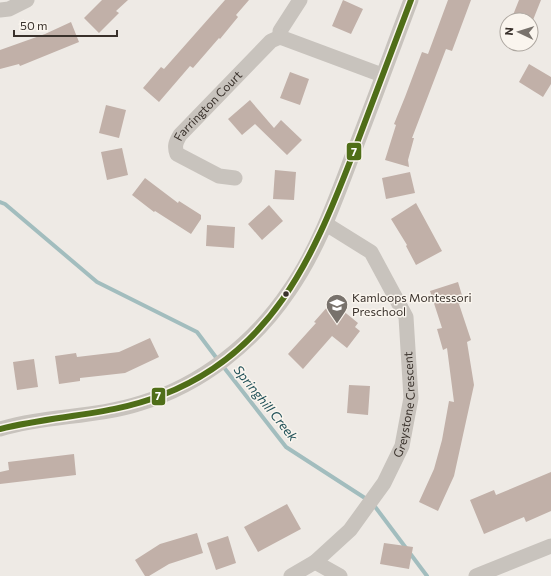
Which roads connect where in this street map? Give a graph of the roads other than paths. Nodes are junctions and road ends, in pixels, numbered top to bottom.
1 (28, 0) edge
2 (300, 0) edge
3 (411, 0) edge
4 (0, 10) edge
5 (280, 38) junction
6 (382, 75) junction
7 (235, 178) dead end
8 (326, 224) junction
9 (0, 429) edge
10 (551, 546) edge
11 (315, 562) junction
12 (292, 576) edge
13 (340, 576) edge
14 (476, 576) edge

1 - 4 street
2 - 5 street
3 - 6 street
5 - 6 street
5 - 7 street, Farrington Court
6 - 8 street
8 - 9 street
8 - 11 street, Greystone Crescent
10 - 14 street
11 - 12 street, Greystone Crescent
11 - 13 street

